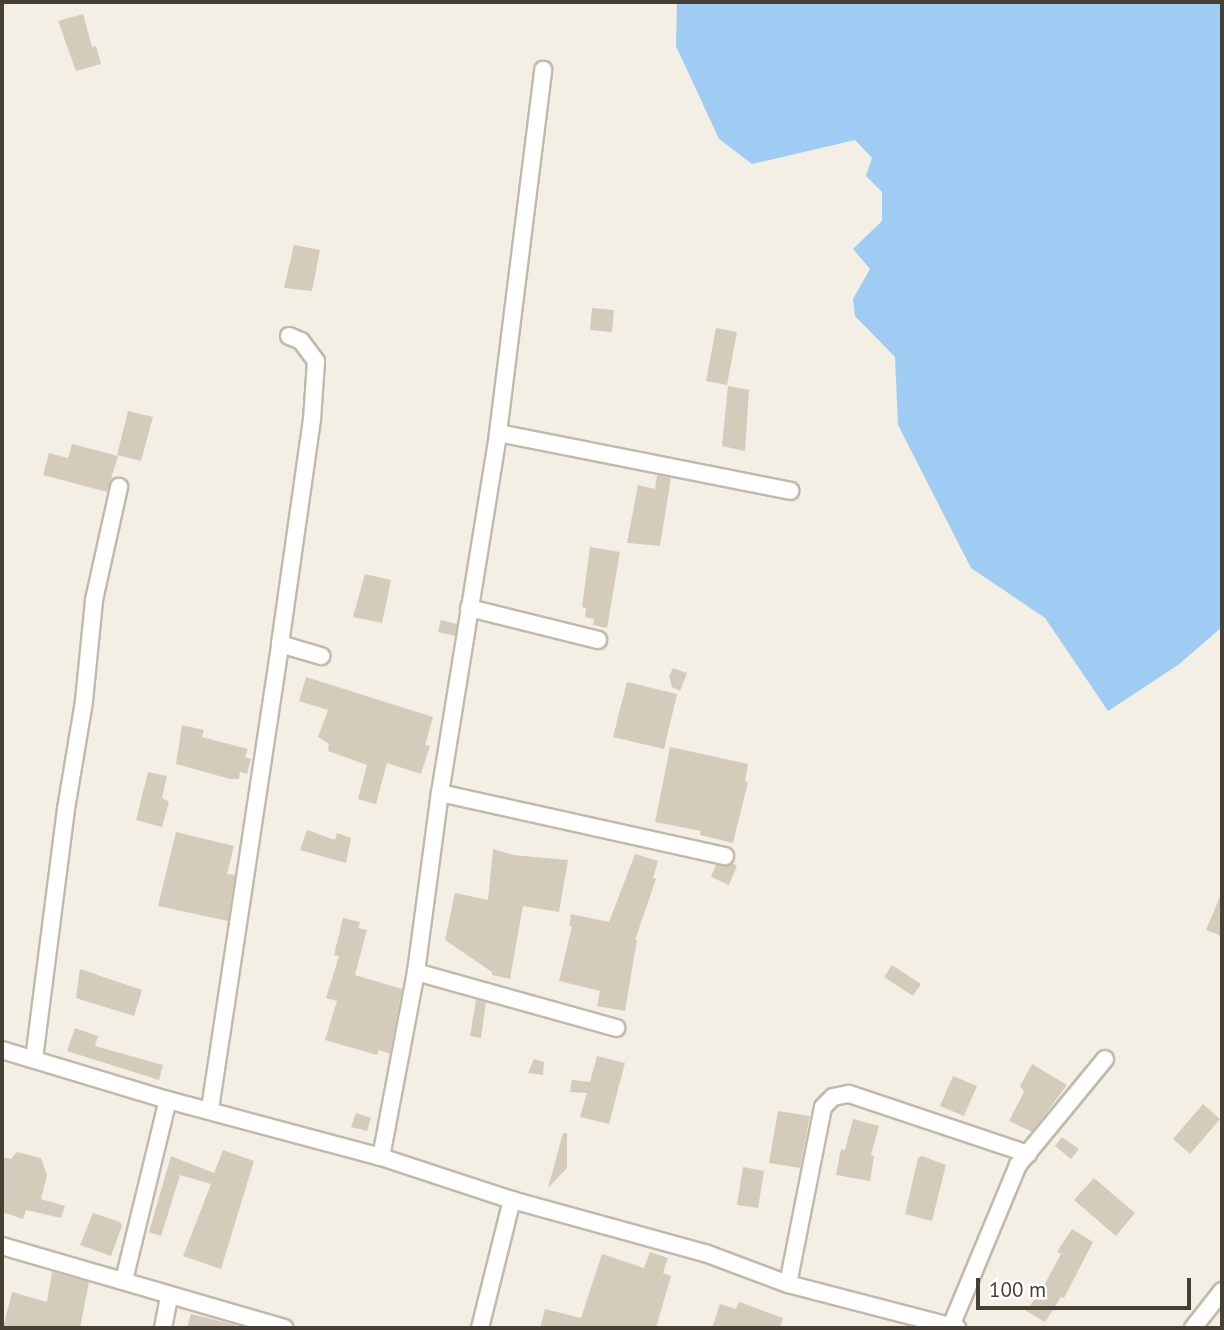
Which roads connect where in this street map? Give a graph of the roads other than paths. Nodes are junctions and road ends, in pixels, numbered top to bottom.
1 (543, 70) dead end
2 (289, 336) dead end
3 (498, 433) junction
4 (118, 486) dead end
5 (790, 491) dead end
6 (469, 608) junction
7 (598, 640) dead end
8 (280, 644) junction
9 (321, 656) dead end
10 (440, 793) junction
11 (725, 856) dead end
12 (416, 972) junction
13 (616, 1028) dead end
14 (2, 1050) edge
15 (34, 1059) junction
16 (1105, 1059) dead end
17 (168, 1100) junction
18 (210, 1109) junction
19 (1028, 1154) junction
20 (381, 1157) junction
21 (512, 1200) junction
22 (2, 1246) edge
23 (124, 1280) junction
24 (788, 1284) junction
25 (1222, 1291) edge
26 (169, 1296) junction
27 (954, 1327) edge
28 (163, 1328) edge
29 (284, 1328) edge
30 (480, 1328) edge
31 (1194, 1328) edge

1 - 3 street
2 - 8 street
3 - 5 street
3 - 6 street
4 - 15 street
6 - 7 street
6 - 10 street
8 - 9 street
8 - 18 street
10 - 11 street
10 - 12 street
12 - 13 street
12 - 20 street
14 - 15 street
15 - 17 street
16 - 19 street
17 - 18 street
17 - 23 street
18 - 20 street
19 - 24 street
19 - 27 street
20 - 21 street
21 - 24 street
21 - 30 street
22 - 23 street
23 - 26 street
24 - 27 street
25 - 31 street
26 - 28 street
26 - 29 street

